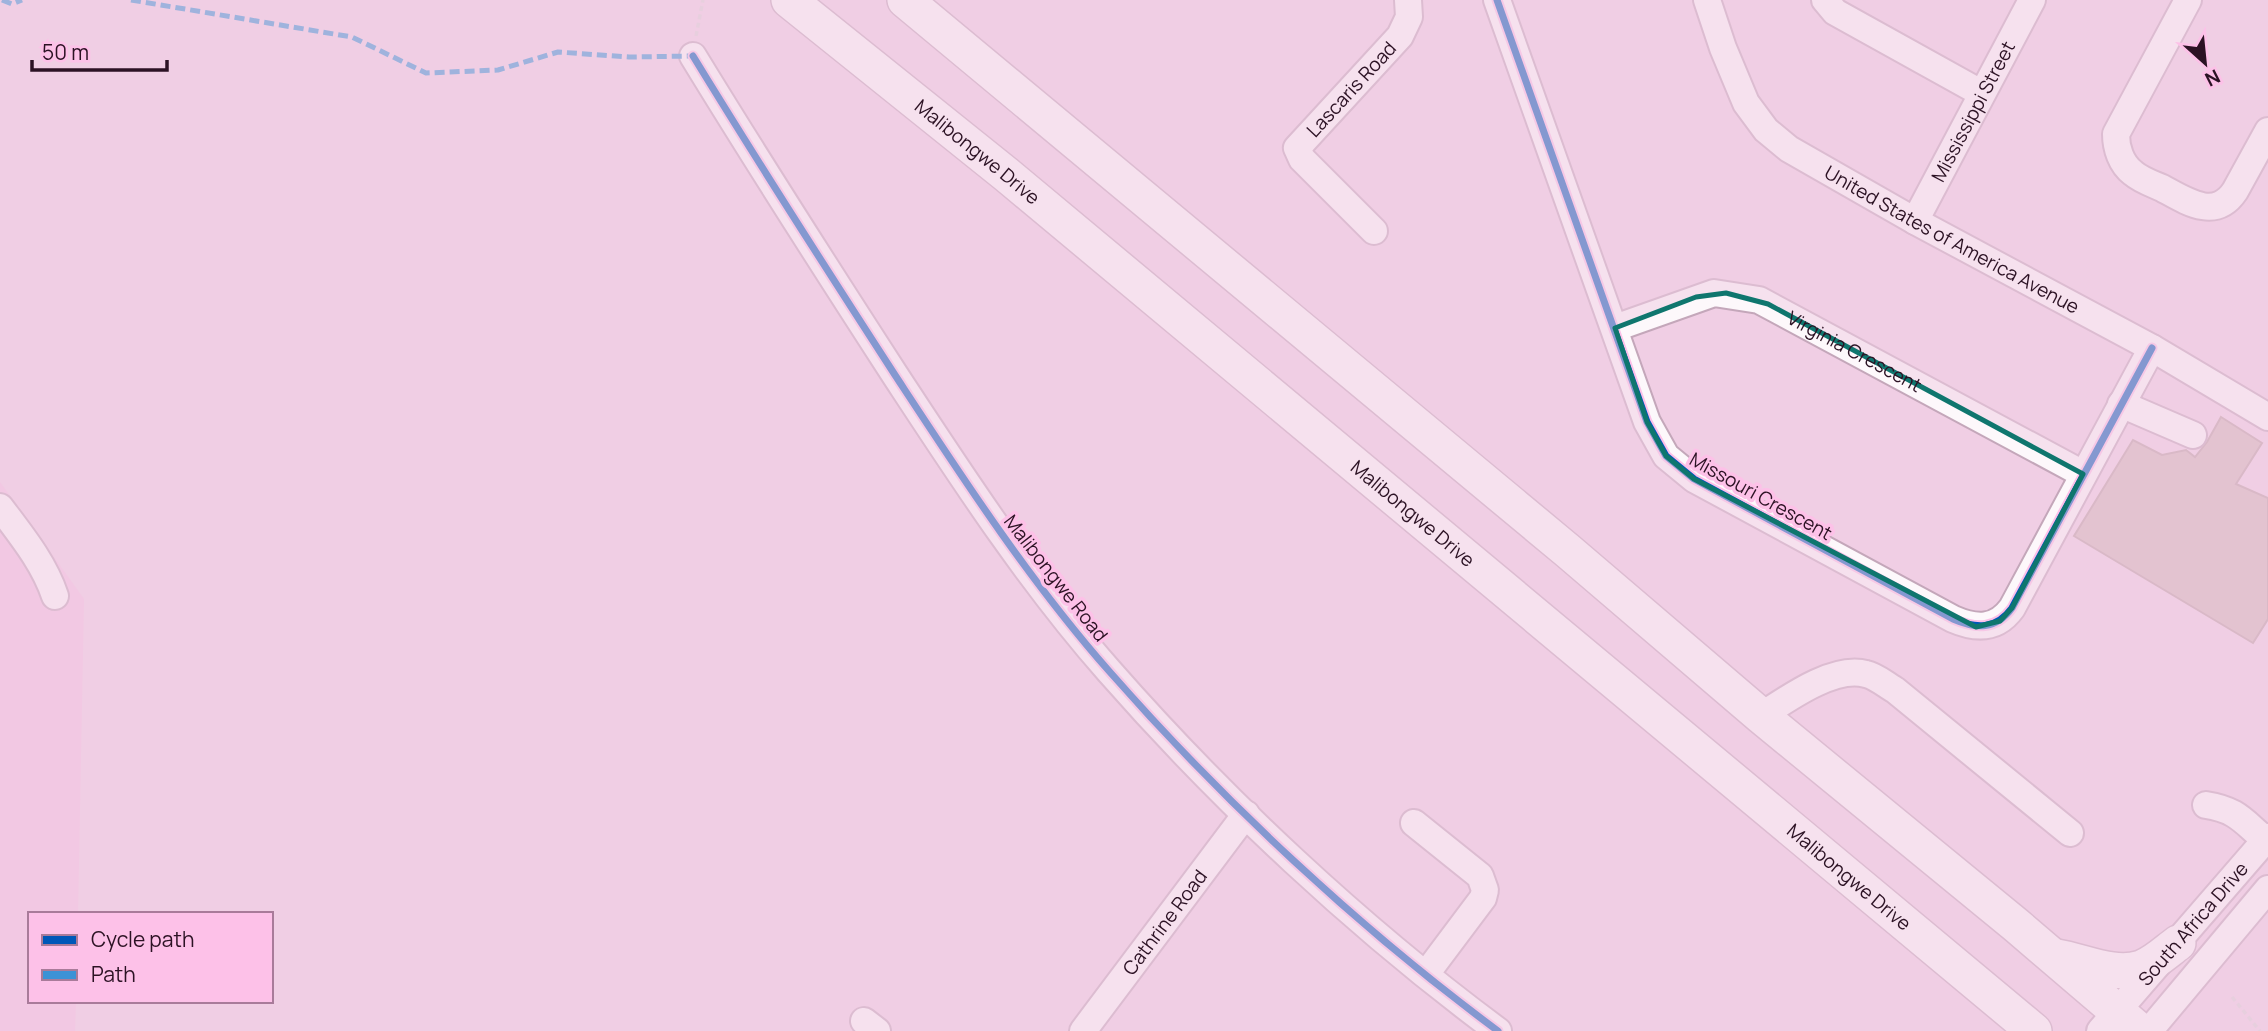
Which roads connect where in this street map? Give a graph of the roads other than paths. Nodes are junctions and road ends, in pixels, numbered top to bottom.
1 (789, 0) edge
2 (905, 0) edge
3 (1408, 0) edge
4 (1497, 0) edge
5 (1707, 0) edge
6 (1825, 0) edge
7 (2032, 0) edge
8 (2188, 0) edge
9 (693, 56) road end
10 (1981, 93) junction
11 (2268, 131) edge
12 (1915, 221) junction
13 (1374, 232) dead end
14 (1615, 328) junction
15 (2152, 348) junction
16 (2121, 404) junction
17 (2268, 417) edge
18 (2193, 435) dead end
19 (2083, 474) junction
20 (0, 507) edge
21 (55, 596) dead end
22 (1761, 716) junction
23 (2206, 805) dead end
24 (1246, 814) junction
25 (1414, 823) dead end
26 (2070, 833) dead end
27 (2267, 840) edge
28 (2268, 889) edge
29 (2179, 943) junction
30 (2050, 956) junction
31 (1426, 974) junction
32 (2119, 1024) edge
33 (1083, 1031) edge
34 (1498, 1031) edge
35 (2034, 1031) edge
36 (2149, 1031) edge

1 - 35 main road, Malibongwe Drive
2 - 22 main road
3 - 13 street, Lascaris Road
4 - 14 street, Missouri Crescent
5 - 12 street, United States of America Avenue
6 - 10 street
7 - 10 street, Mississippi Street
8 - 11 street
9 - 24 street, Malibongwe Road
10 - 12 street, Mississippi Street
12 - 15 street, United States of America Avenue
14 - 19 street, Virginia Crescent
14 - 19 street, Missouri Crescent
15 - 16 street, Missouri Crescent
15 - 17 street, United States of America Avenue
16 - 18 street
16 - 19 street, Missouri Crescent
20 - 21 street
22 - 26 street
22 - 30 main road
23 - 27 street
24 - 31 street, Malibongwe Road
24 - 33 street, Cathrine Road
25 - 31 street
27 - 29 street, South Africa Drive
28 - 36 street, South Africa Drive
29 - 30 main road
29 - 32 street, South Africa Drive
30 - 32 main road
31 - 34 street, Malibongwe Road

